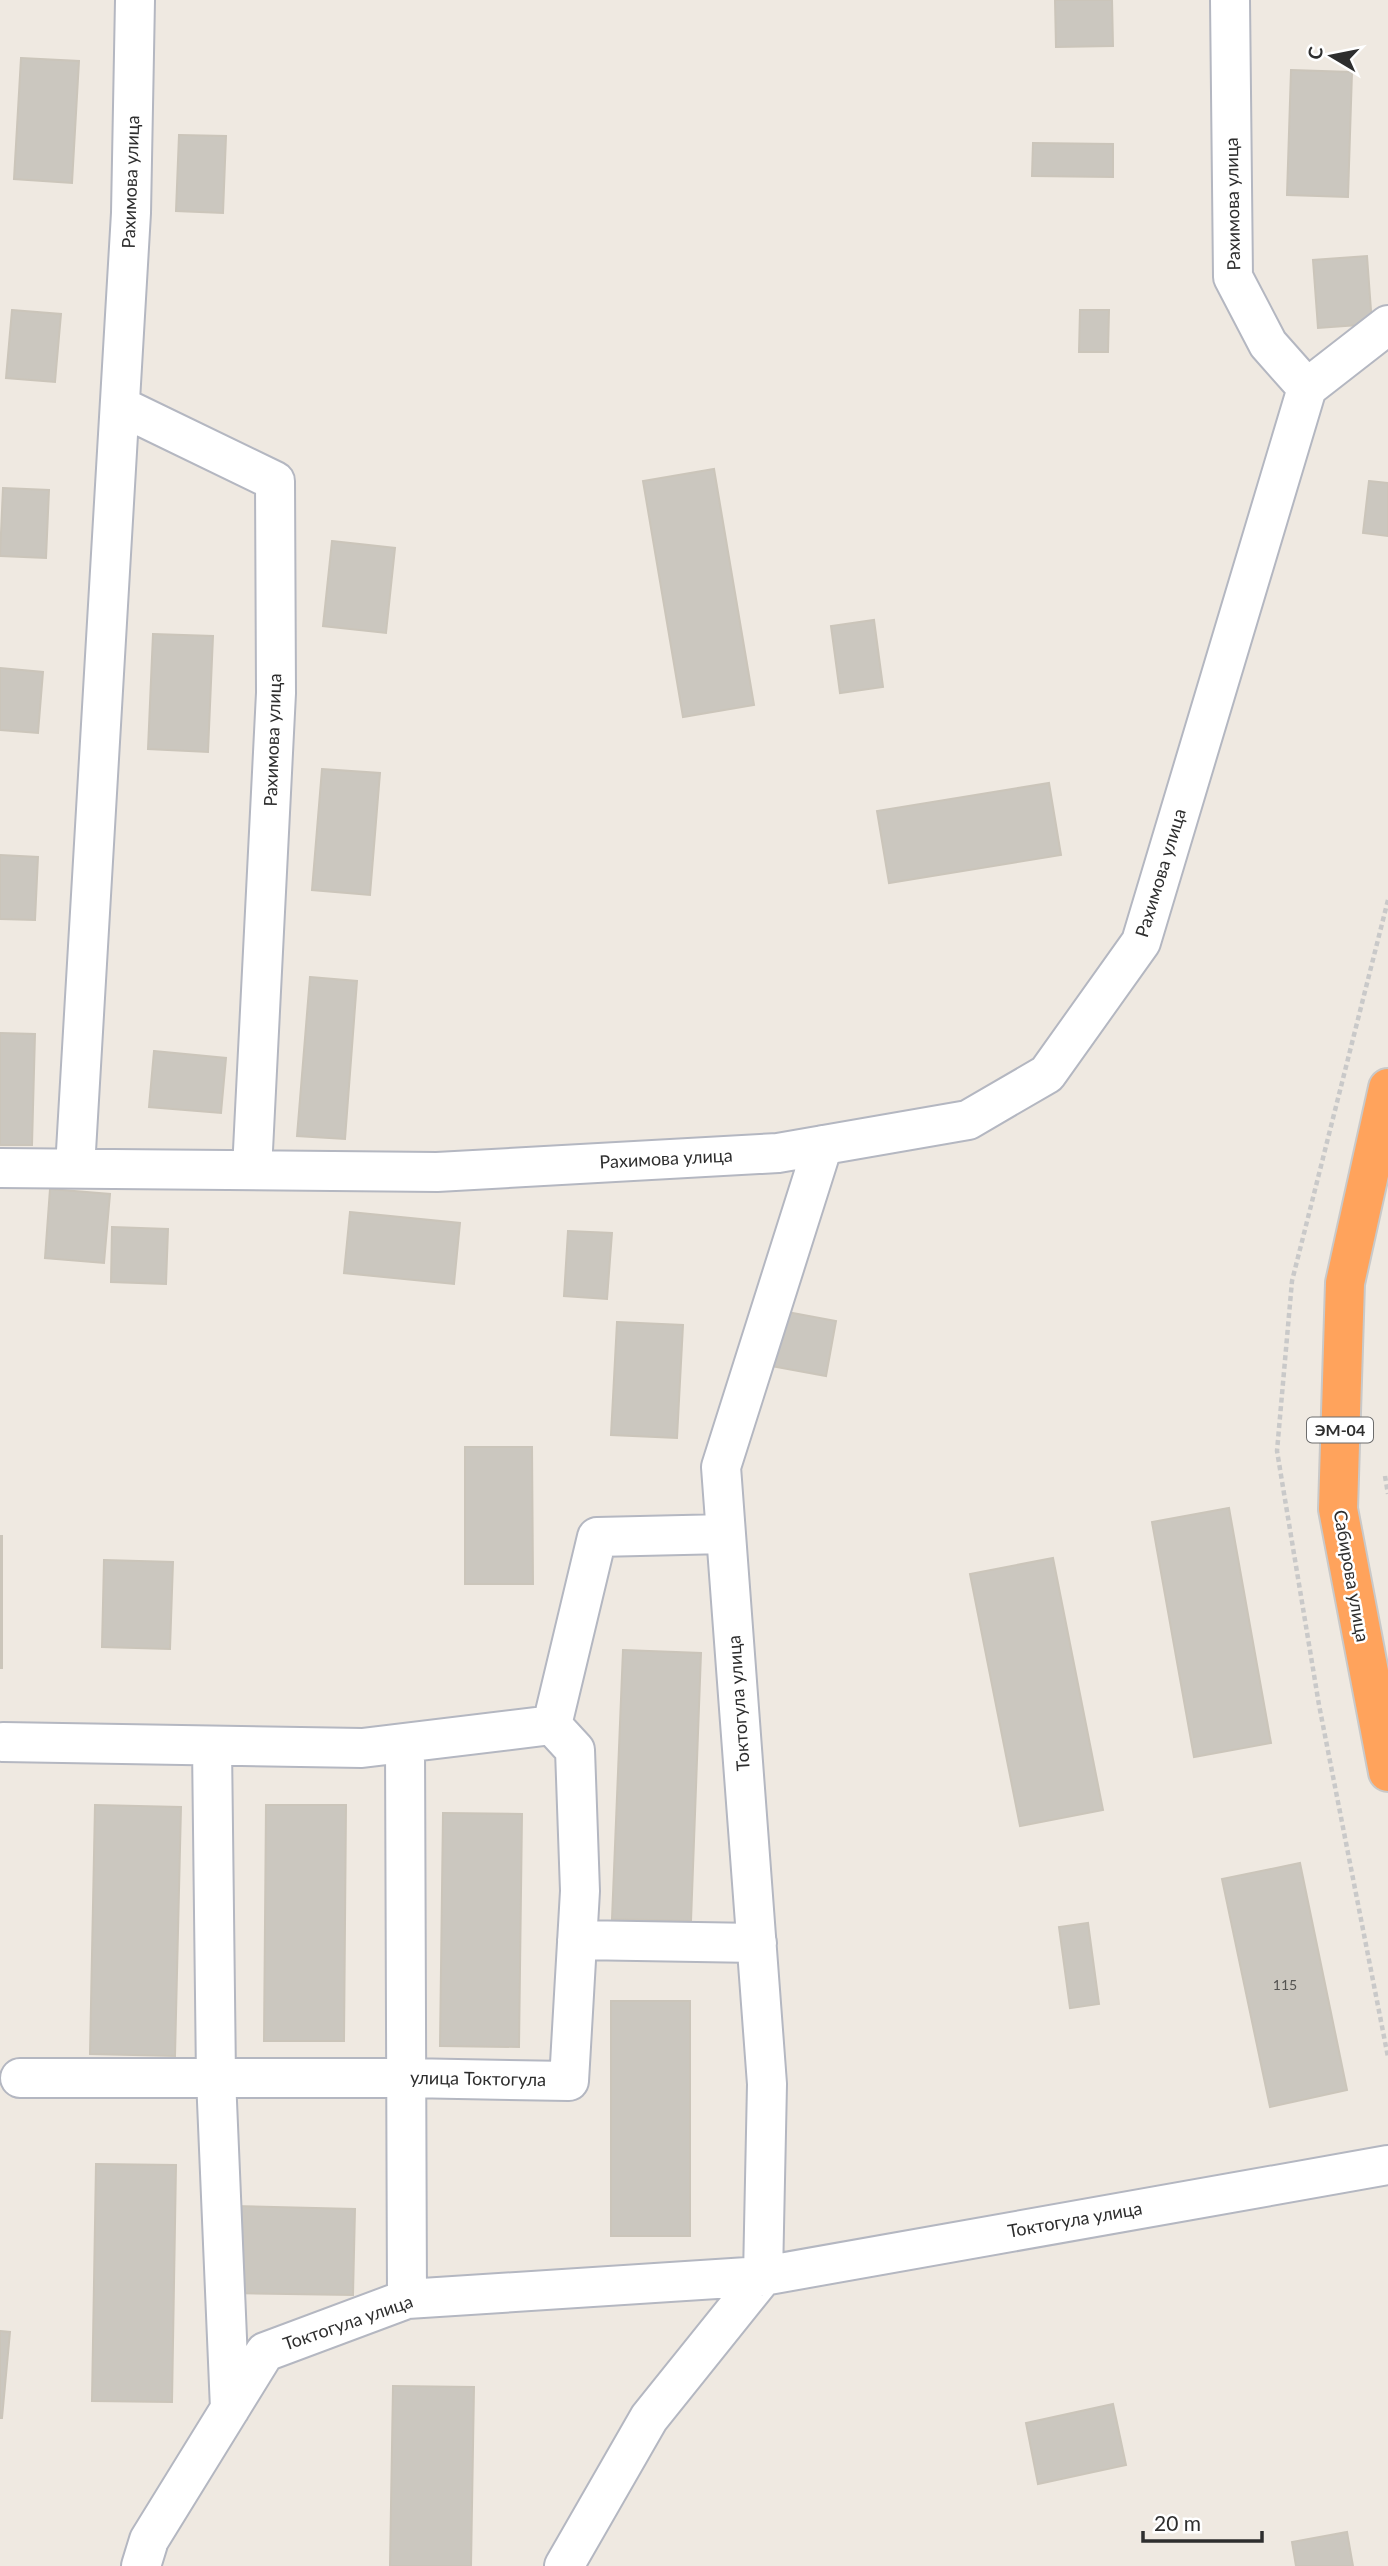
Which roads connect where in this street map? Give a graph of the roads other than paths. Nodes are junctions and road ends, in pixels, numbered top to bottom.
1 (135, 0) edge
2 (1230, 0) edge
3 (1388, 325) edge
4 (1307, 388) junction
5 (120, 406) junction
6 (1388, 1088) edge
7 (823, 1145) junction
8 (0, 1168) edge
9 (75, 1168) junction
10 (252, 1170) junction
11 (726, 1534) junction
12 (552, 1725) junction
13 (4, 1742) dead end
14 (405, 1743) junction
15 (212, 1746) junction
16 (1388, 1772) edge
17 (577, 1940) junction
18 (757, 1943) junction
19 (20, 2078) dead end
20 (216, 2078) junction
21 (406, 2078) junction
22 (1388, 2165) edge
23 (763, 2276) junction
24 (407, 2299) junction
25 (230, 2409) junction
26 (141, 2566) edge
27 (565, 2566) edge

1 - 5 street, Рахимова улица
2 - 4 street, Рахимова улица
3 - 4 street
4 - 7 street, Рахимова улица
5 - 9 street, Рахимова улица
5 - 10 street, Рахимова улица
6 - 16 highway, Сабирова улица / ЭМ-04
7 - 10 street, Рахимова улица
7 - 11 street, Токтогула улица
8 - 9 street, Рахимова улица
9 - 10 street, Рахимова улица
11 - 12 street
11 - 18 street, Токтогула улица
12 - 14 street
12 - 17 street, улица Токтогула
13 - 15 street
14 - 15 street
14 - 21 street
15 - 20 street
17 - 18 street
17 - 21 street, улица Токтогула
18 - 23 street, Токтогула улица
19 - 20 street, улица Токтогула
20 - 21 street, улица Токтогула
20 - 25 street
21 - 24 street
22 - 23 street, Токтогула улица
23 - 24 street, Токтогула улица
23 - 27 street
24 - 25 street, Токтогула улица
25 - 26 street, Токтогула улица

